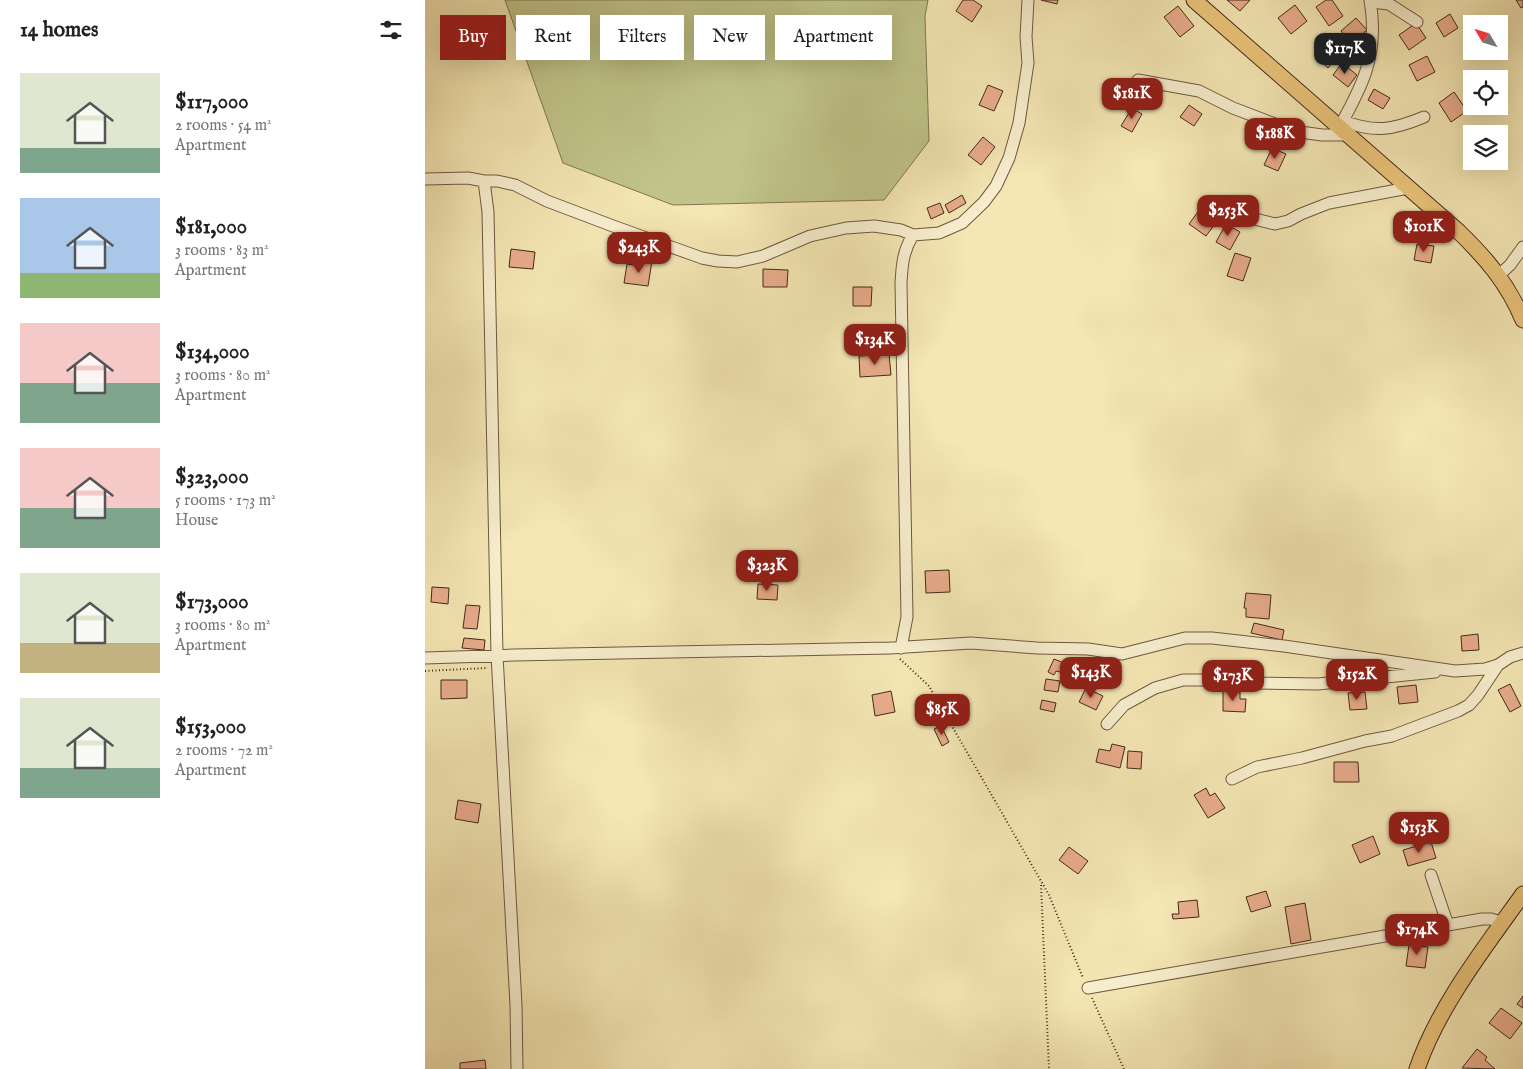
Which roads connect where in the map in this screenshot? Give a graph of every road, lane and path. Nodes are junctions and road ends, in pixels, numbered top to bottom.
1 (1028, 0) edge
2 (1194, 0) edge
3 (1371, 1) edge
4 (1417, 22) dead end
5 (1138, 80) dead end
6 (1424, 117) dead end
7 (1343, 128) junction
8 (425, 179) edge
9 (484, 182) junction
10 (1408, 188) junction
11 (1210, 208) dead end
12 (913, 236) junction
13 (1523, 248) edge
14 (1499, 276) junction
15 (1523, 320) edge
16 (896, 648) junction
17 (1523, 653) edge
18 (497, 655) junction
19 (425, 658) edge
20 (1498, 665) junction
21 (498, 668) junction
22 (425, 671) edge
23 (1455, 671) junction
24 (1107, 724) dead end
25 (1232, 779) dead end
26 (1431, 874) dead end
27 (1041, 882) junction
28 (1523, 894) edge
29 (1503, 923) junction
30 (1448, 925) junction
31 (1088, 988) junction
32 (517, 1069) edge
33 (1049, 1069) edge
34 (1124, 1069) edge
35 (1417, 1069) edge

1 - 12 street
2 - 7 main road
3 - 4 street
3 - 7 street
5 - 7 street
6 - 7 street
7 - 10 main road
8 - 9 street
9 - 12 street
9 - 18 street
10 - 11 street
10 - 14 main road
12 - 16 street
13 - 14 street
14 - 15 main road
16 - 18 street
16 - 23 street
16 - 27 path
17 - 20 street
18 - 19 street
18 - 21 street
20 - 23 street
20 - 25 street
21 - 22 path
21 - 32 street
23 - 24 street
26 - 30 street
27 - 31 path
27 - 33 path
28 - 29 main road
29 - 30 street
29 - 35 main road
30 - 31 street
31 - 34 path

